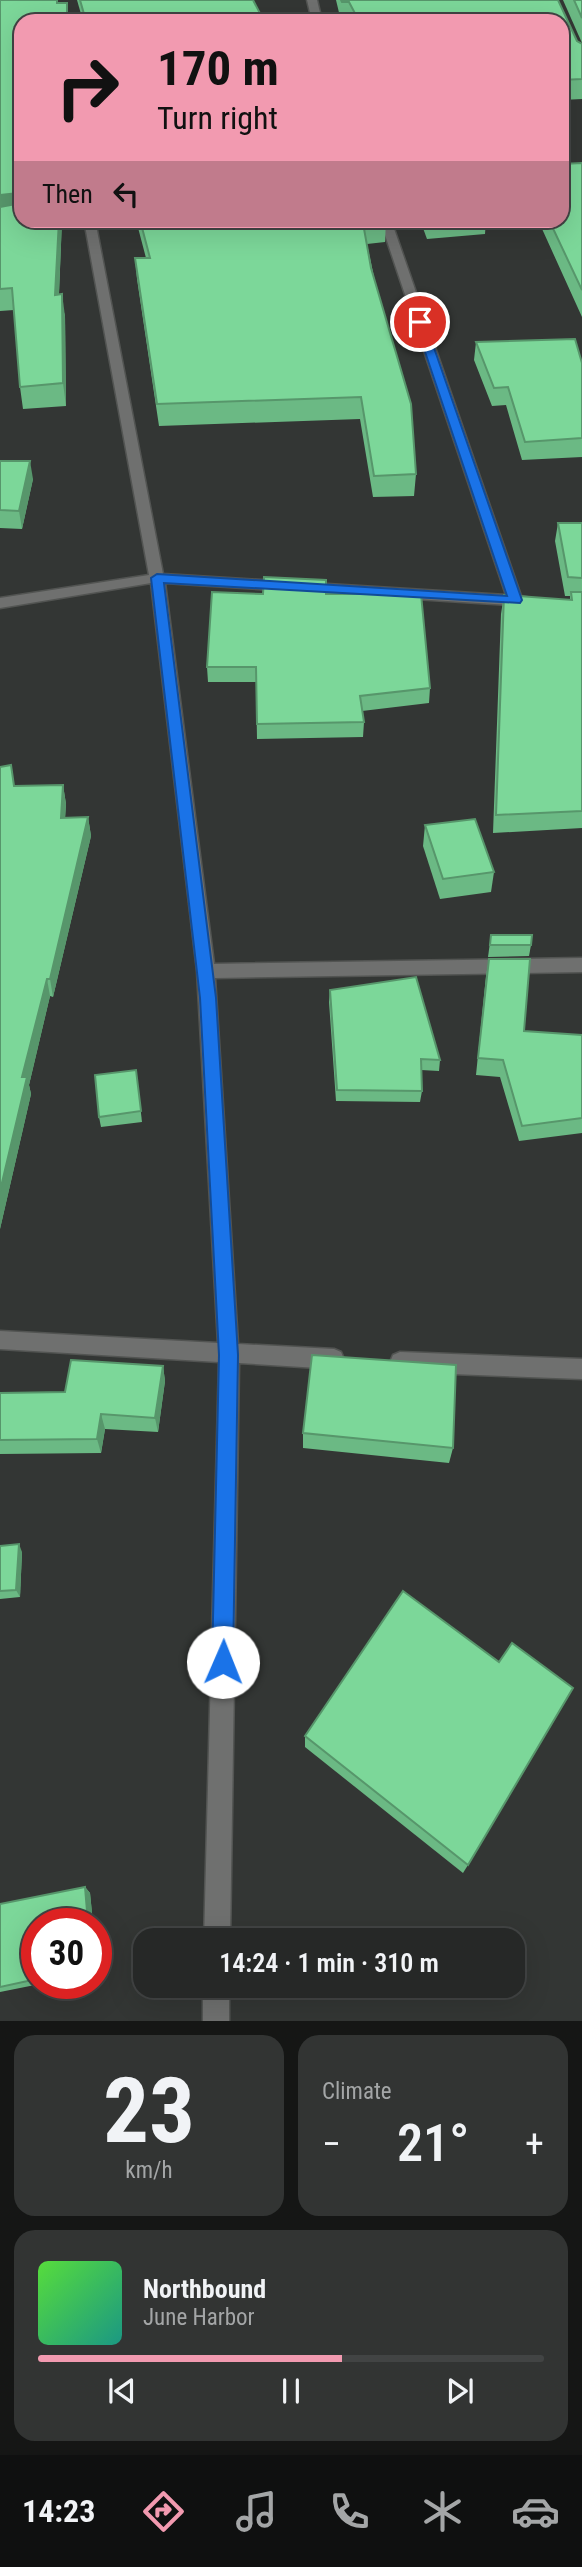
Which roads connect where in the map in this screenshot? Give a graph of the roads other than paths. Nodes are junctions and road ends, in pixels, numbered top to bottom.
1 (91, 228) edge
2 (388, 228) edge
3 (157, 578) junction
4 (515, 600) junction
5 (542, 602) edge
6 (0, 603) edge
7 (582, 965) edge
8 (206, 971) junction
9 (0, 1340) edge
10 (229, 1355) junction
11 (351, 1360) edge
12 (378, 1361) edge
13 (582, 1369) edge
14 (217, 1928) edge
15 (216, 1998) edge
16 (216, 2021) edge

1 - 3 street
2 - 4 street
3 - 4 street
3 - 6 street
3 - 8 street
4 - 5 street
7 - 8 street
8 - 10 street
9 - 10 street
10 - 11 street
10 - 14 street
12 - 13 street
15 - 16 street

